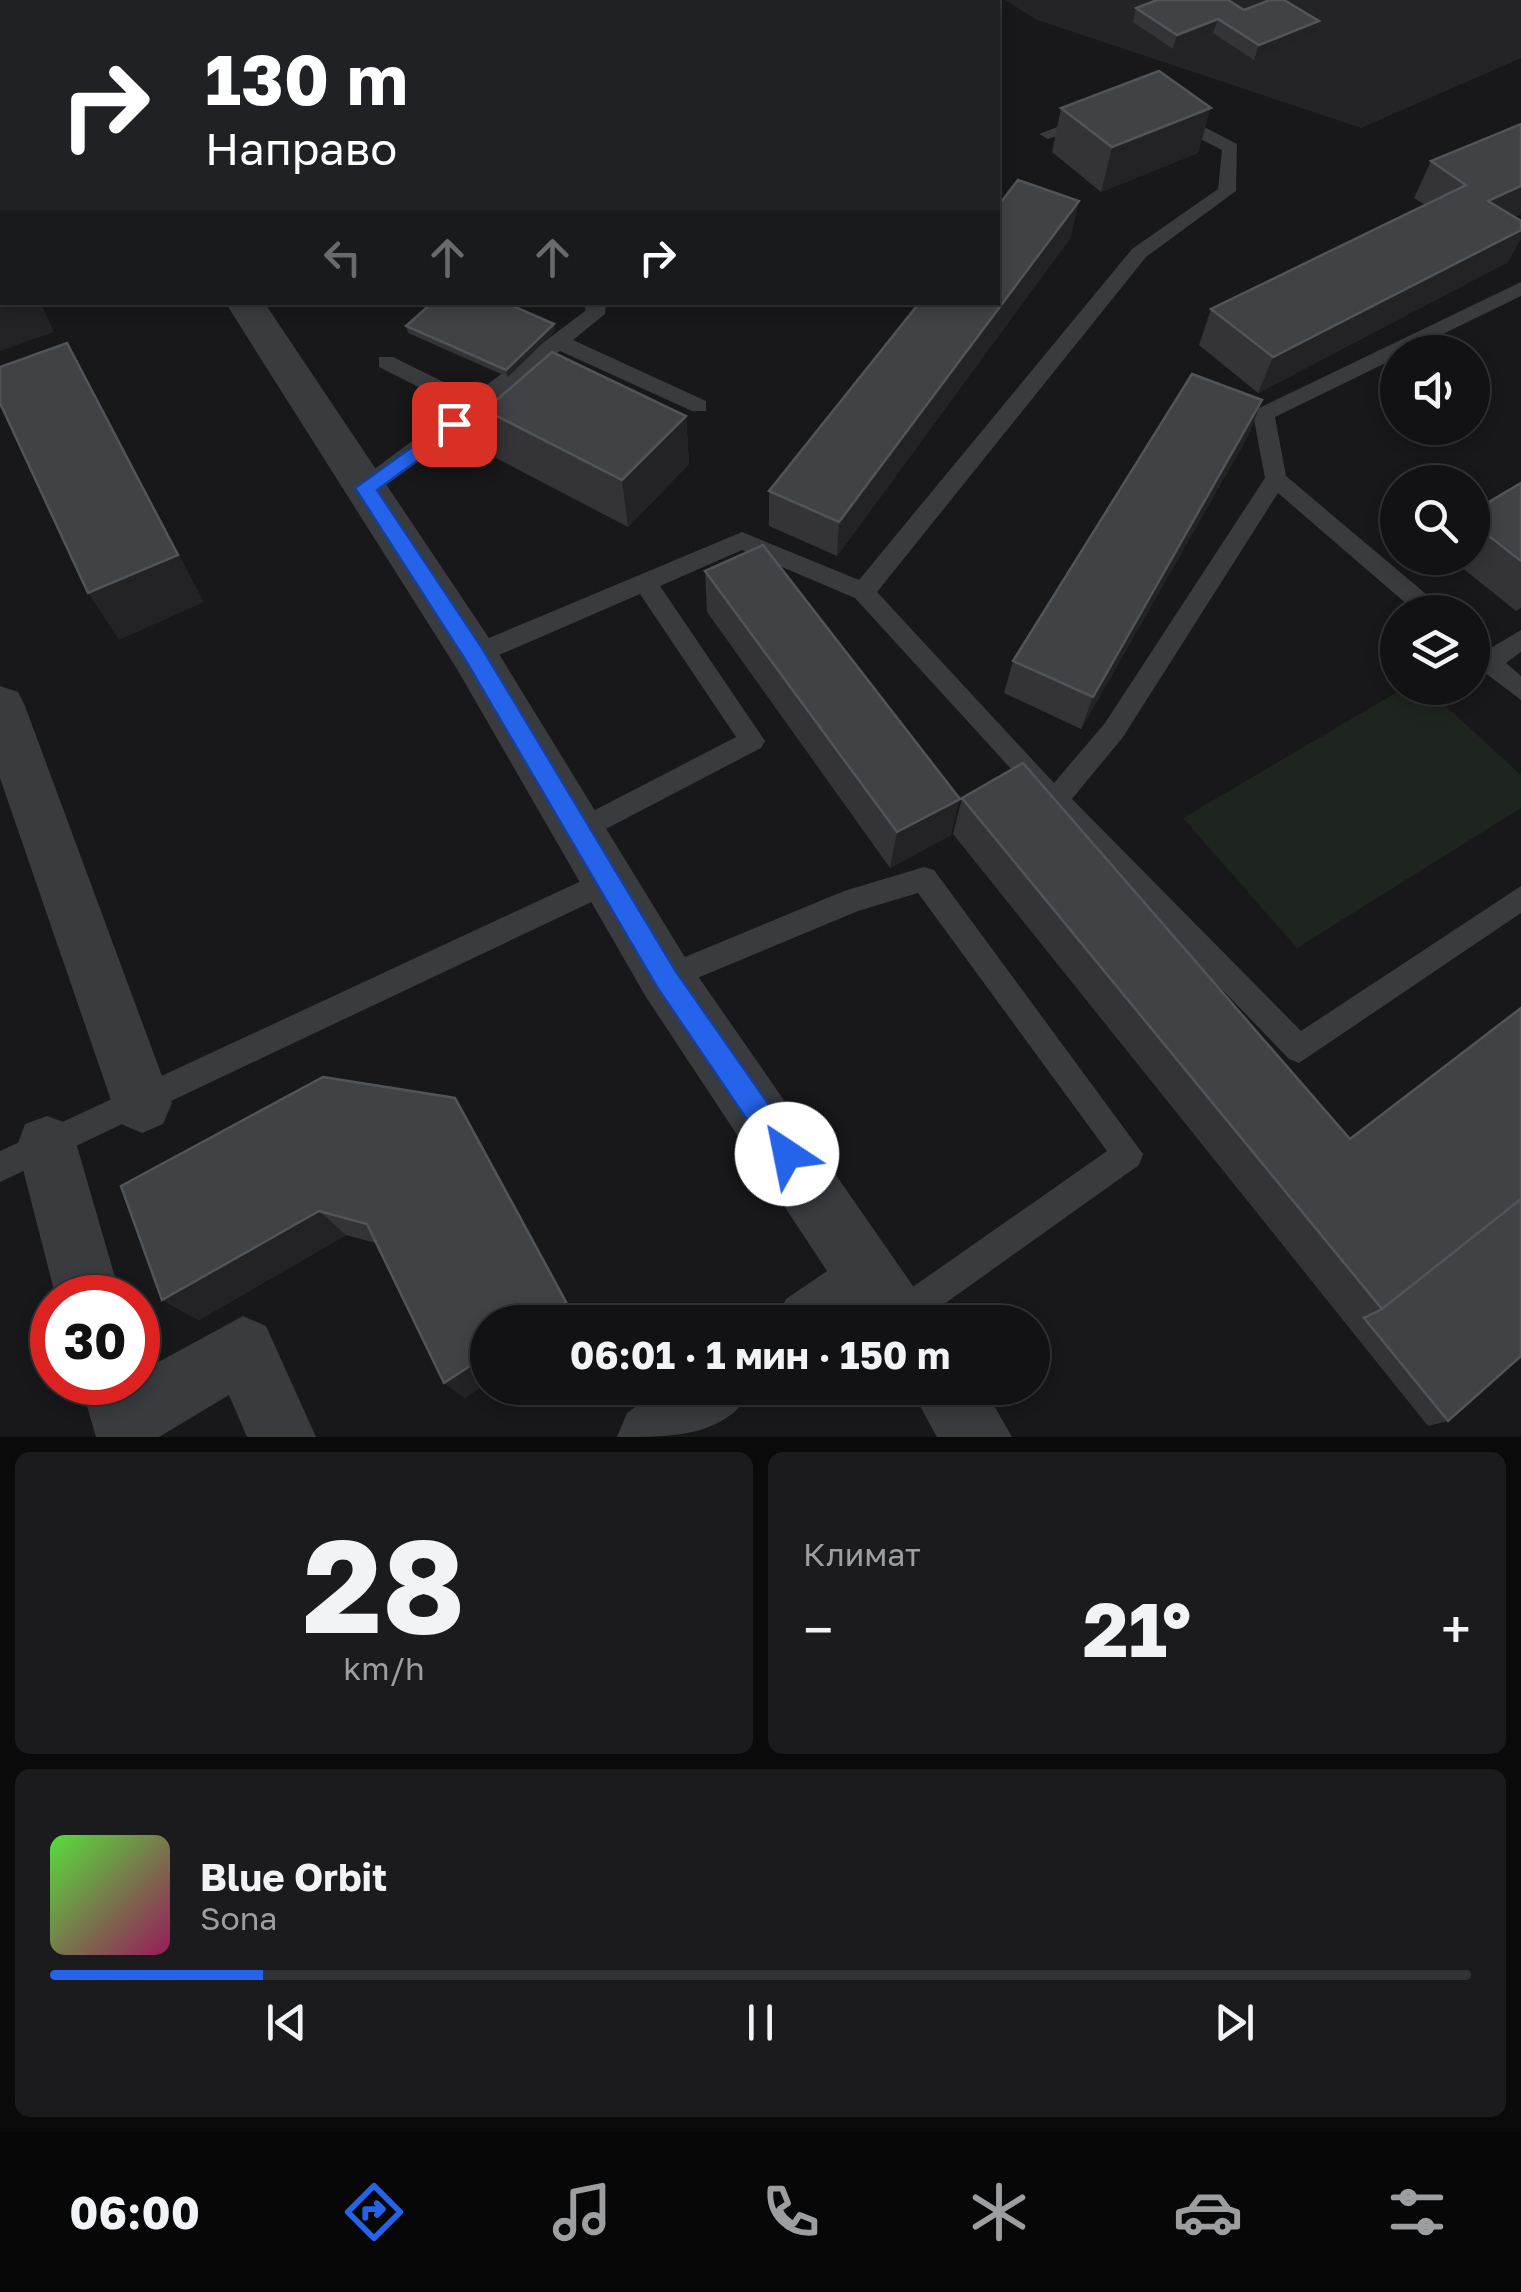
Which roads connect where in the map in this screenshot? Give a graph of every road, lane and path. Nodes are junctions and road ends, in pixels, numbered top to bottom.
1 (1155, 109) edge
2 (1103, 114) edge
3 (1048, 134) dead end
4 (1521, 288) edge
5 (246, 305) edge
6 (596, 305) edge
7 (558, 342) junction
8 (386, 362) dead end
9 (700, 406) dead end
10 (476, 407) junction
11 (1276, 479) junction
12 (365, 488) junction
13 (644, 582) junction
14 (863, 592) junction
15 (1410, 595) edge
16 (1521, 640) edge
17 (1490, 651) edge
18 (474, 654) junction
19 (1490, 664) edge
20 (1521, 690) edge
21 (0, 706) edge
22 (1056, 800) junction
23 (577, 832) junction
24 (607, 881) junction
25 (1521, 898) edge
26 (666, 978) junction
27 (142, 1104) junction
28 (24, 1156) edge
29 (79, 1275) edge
30 (887, 1305) edge
31 (891, 1305) edge
32 (160, 1398) edge
33 (120, 1405) edge
34 (149, 1405) edge
35 (695, 1405) edge
36 (956, 1405) edge
37 (282, 1437) edge
38 (651, 1437) edge
39 (978, 1437) edge

1 - 14 lane
2 - 3 lane
4 - 11 lane
5 - 12 street
6 - 7 lane
7 - 9 lane
7 - 10 lane
8 - 10 lane
10 - 12 lane
11 - 15 lane
11 - 22 lane
12 - 18 street
13 - 14 lane
13 - 18 lane
13 - 23 lane
14 - 22 lane
16 - 17 lane
18 - 23 street
19 - 20 lane
21 - 27 street
22 - 25 lane
23 - 24 street
24 - 26 street
24 - 27 lane
26 - 30 street
26 - 31 lane
27 - 28 lane
28 - 29 street
32 - 37 street
33 - 34 street
35 - 38 street
36 - 39 street

